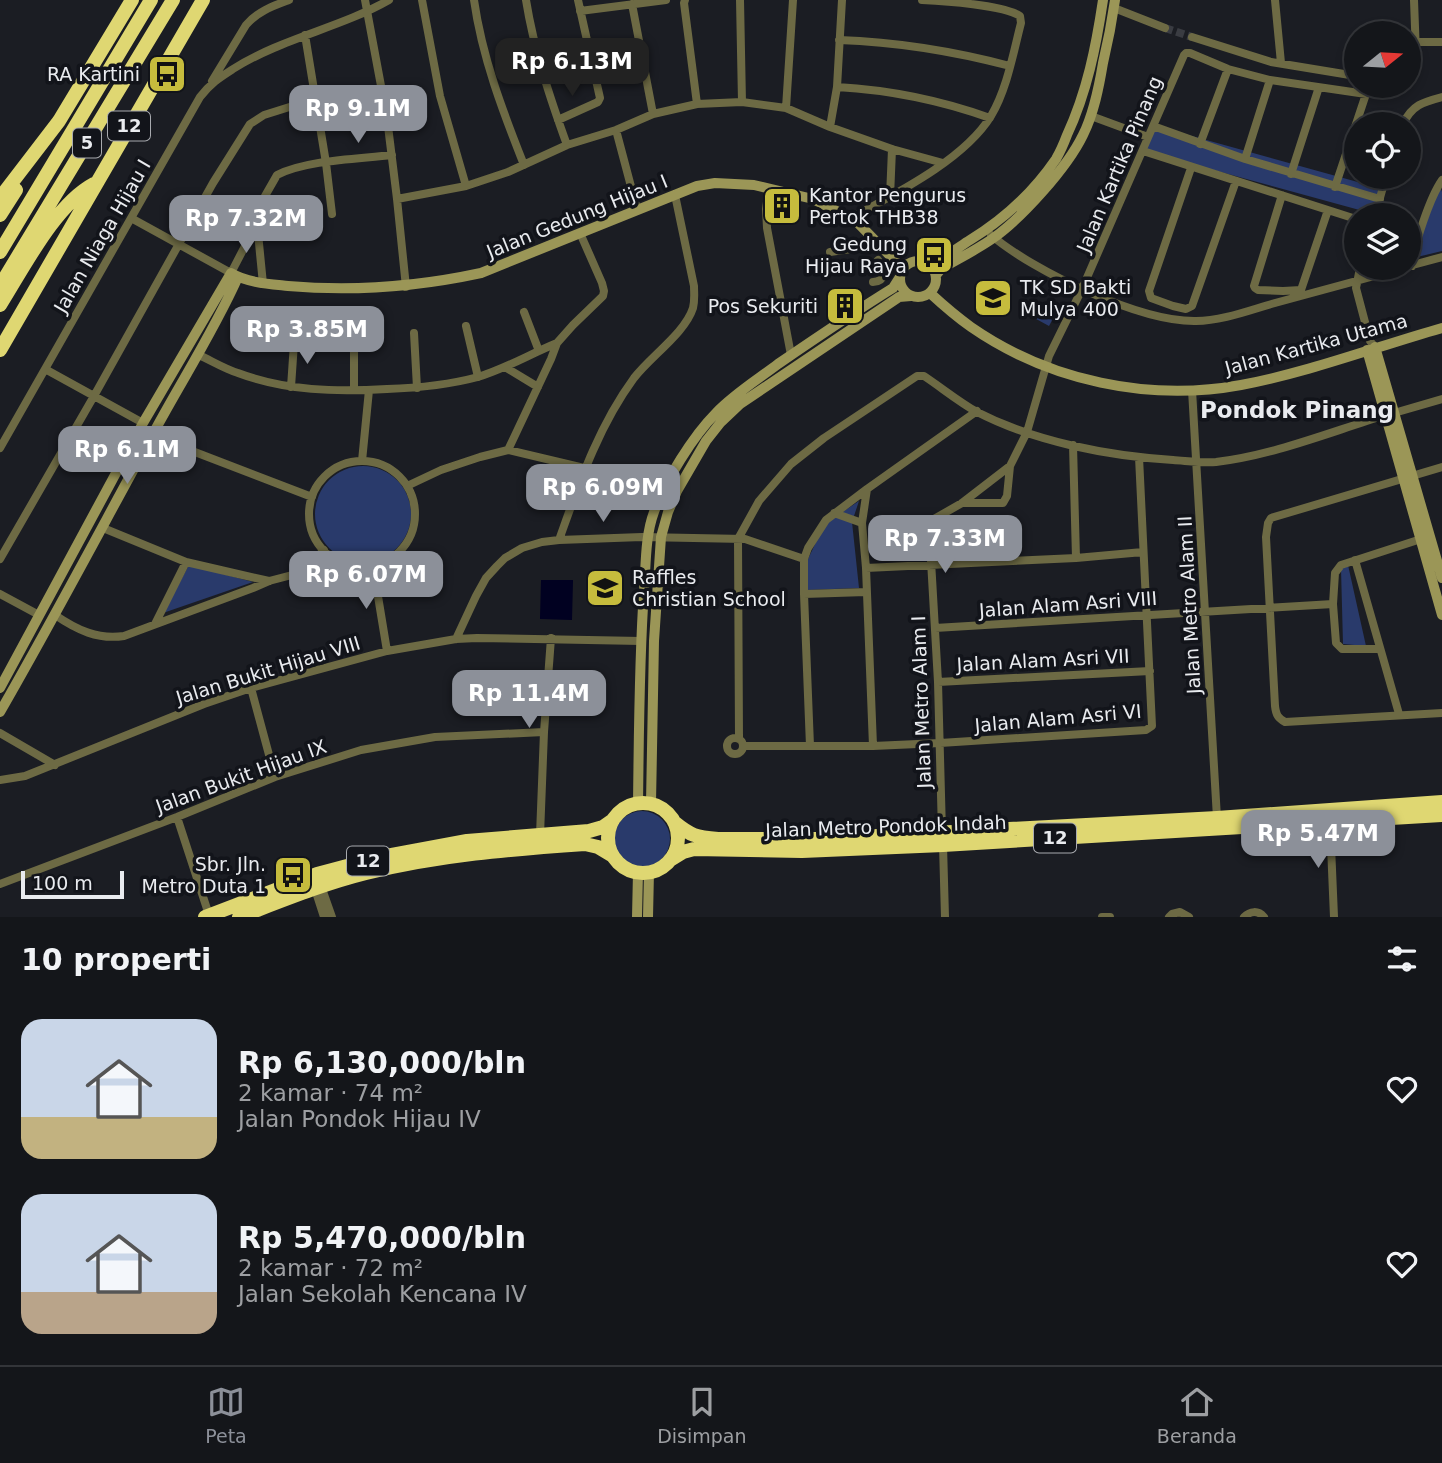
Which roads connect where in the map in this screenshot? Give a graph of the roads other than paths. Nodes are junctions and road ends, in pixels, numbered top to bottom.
1 (132, 0) edge
2 (150, 0) edge
3 (173, 0) edge
4 (202, 0) edge
5 (289, 0) edge
6 (365, 0) edge
7 (389, 0) edge
8 (422, 0) edge
9 (474, 0) edge
10 (526, 0) edge
11 (578, 0) edge
12 (666, 0) edge
13 (685, 0) edge
14 (740, 0) edge
15 (793, 0) edge
16 (842, 0) edge
17 (922, 0) edge
18 (1103, 0) edge
19 (1275, 0) edge
20 (1414, 0) edge
21 (632, 4) junction
22 (1115, 4) edge
23 (580, 11) junction
24 (368, 12) junction
25 (1414, 21) edge
26 (1165, 28) tunnel mouth
27 (1105, 29) junction
28 (305, 35) junction
29 (1192, 37) tunnel mouth
30 (839, 40) junction
31 (1421, 42) edge
32 (1442, 42) edge
33 (1281, 64) junction
34 (1010, 66) junction
35 (1228, 69) junction
36 (1344, 74) edge
37 (1270, 80) junction
38 (210, 85) junction
39 (837, 87) junction
40 (1319, 87) junction
41 (1442, 97) edge
42 (316, 99) junction
43 (742, 102) junction
44 (697, 104) junction
45 (786, 108) junction
46 (1410, 112) edge
47 (653, 114) junction
48 (1091, 116) junction
49 (990, 118) junction
50 (558, 120) junction
51 (1153, 126) junction
52 (830, 127) junction
53 (616, 130) junction
54 (1149, 137) junction
55 (1200, 144) junction
56 (567, 145) junction
57 (892, 149) junction
58 (1143, 151) junction
59 (37, 152) junction
60 (392, 155) junction
61 (1245, 159) junction
62 (326, 163) junction
63 (943, 163) junction
64 (524, 166) junction
65 (1191, 167) junction
66 (1291, 174) junction
67 (1442, 180) edge
68 (1237, 181) junction
69 (96, 183) junction
70 (466, 186) junction
71 (1335, 187) junction
72 (769, 188) junction
73 (1383, 189) edge
74 (675, 195) junction
75 (1282, 195) junction
76 (890, 197) junction
77 (0, 198) edge
78 (397, 198) junction
79 (1380, 199) junction
80 (1379, 203) edge
81 (637, 209) junction
82 (1328, 210) junction
83 (0, 215) edge
84 (332, 215) dead end
85 (1344, 215) edge
86 (131, 218) junction
87 (851, 218) junction
88 (257, 223) junction
89 (1421, 231) edge
90 (580, 233) junction
91 (990, 234) junction
92 (179, 244) junction
93 (851, 249) dead end
94 (0, 252) edge
95 (830, 252) dead end
96 (1442, 257) edge
97 (878, 260) dead end
98 (928, 263) junction
99 (1421, 263) edge
100 (235, 271) junction
101 (902, 273) junction
102 (936, 275) junction
103 (1363, 280) edge
104 (873, 282) dead end
105 (1356, 282) junction
106 (263, 284) junction
107 (0, 286) edge
108 (405, 286) junction
109 (1082, 289) junction
110 (930, 293) junction
111 (911, 296) junction
112 (0, 305) edge
113 (524, 312) dead end
114 (466, 326) dead end
115 (1442, 328) edge
116 (414, 333) dead end
117 (354, 340) dead end
118 (294, 343) dead end
119 (557, 344) junction
120 (1371, 346) junction
121 (0, 350) edge
122 (539, 351) junction
123 (199, 355) junction
124 (791, 355) junction
125 (1045, 366) junction
126 (505, 368) junction
127 (45, 369) junction
128 (478, 377) junction
129 (164, 387) junction
130 (291, 387) junction
131 (538, 387) junction
132 (417, 388) junction
133 (354, 390) junction
134 (369, 390) junction
135 (1192, 390) junction
136 (176, 394) junction
137 (94, 396) junction
138 (1442, 399) edge
139 (976, 411) junction
140 (1390, 414) junction
141 (143, 423) junction
142 (155, 430) junction
143 (1027, 432) junction
144 (1073, 445) junction
145 (0, 448) edge
146 (508, 450) junction
147 (1139, 457) junction
148 (362, 461) junction
149 (1197, 462) junction
150 (1010, 466) junction
151 (1442, 467) edge
152 (584, 468) junction
153 (1409, 476) junction
154 (407, 486) junction
155 (867, 489) junction
156 (313, 497) junction
157 (962, 503) junction
158 (834, 513) junction
159 (862, 523) junction
160 (103, 528) junction
161 (648, 537) junction
162 (662, 537) junction
163 (738, 539) junction
164 (1421, 539) junction
165 (559, 540) junction
166 (324, 550) junction
167 (1143, 552) junction
168 (1076, 558) junction
169 (0, 559) edge
170 (804, 559) junction
171 (1355, 560) junction
172 (186, 562) junction
173 (373, 566) junction
174 (930, 566) junction
175 (866, 568) junction
176 (1442, 578) edge
177 (269, 580) junction
178 (866, 592) junction
179 (0, 594) edge
180 (804, 594) junction
181 (1333, 604) junction
182 (1270, 608) junction
183 (1204, 612) junction
184 (1146, 614) junction
185 (39, 615) junction
186 (55, 615) junction
187 (1442, 615) edge
188 (155, 624) junction
189 (935, 628) junction
190 (551, 638) junction
191 (456, 639) junction
192 (640, 641) junction
193 (1380, 649) junction
194 (387, 651) junction
195 (1150, 670) junction
196 (6, 676) junction
197 (938, 681) junction
198 (17, 682) junction
199 (0, 688) edge
200 (251, 688) junction
201 (0, 712) edge
202 (1442, 713) edge
203 (1399, 714) junction
204 (544, 732) junction
205 (0, 733) edge
206 (940, 743) junction
207 (810, 746) junction
208 (873, 746) junction
209 (55, 765) junction
210 (275, 777) junction
211 (0, 780) edge
212 (644, 786) junction
213 (1442, 802) edge
214 (644, 803) junction
215 (1442, 815) edge
216 (177, 817) junction
217 (1217, 817) junction
218 (612, 820) junction
219 (674, 822) junction
220 (1330, 822) junction
221 (540, 835) junction
222 (942, 839) junction
223 (613, 856) junction
224 (670, 860) junction
225 (643, 872) junction
226 (316, 881) junction
227 (0, 884) edge
228 (643, 892) junction
229 (207, 916) edge
230 (239, 917) edge
231 (324, 917) edge
232 (332, 917) edge
233 (637, 917) edge
234 (648, 917) edge
235 (945, 917) edge
236 (1102, 917) edge
237 (1110, 917) edge
238 (1169, 917) edge
239 (1188, 917) edge
240 (1244, 917) edge
241 (1264, 917) edge
242 (1334, 917) edge

1 - 59 highway
2 - 94 highway, 5
3 - 107 highway, 5
4 - 69 highway, 12
5 - 38 street
6 - 24 street
7 - 24 street, Jalan Niaga Hijau I
8 - 70 street
9 - 64 street
10 - 50 street
11 - 23 street
12 - 21 street
13 - 44 street
14 - 43 street
15 - 45 street
16 - 30 street
17 - 34 street
18 - 27 main road
19 - 33 street
20 - 25 street
21 - 23 street
21 - 47 street
22 - 26 street
22 - 27 main road
23 - 50 street
24 - 28 street, Jalan Niaga Hijau I
24 - 60 street
27 - 48 main road
27 - 91 main road
28 - 38 street, Jalan Niaga Hijau I
28 - 42 street
29 - 33 street
30 - 34 street
30 - 39 street
31 - 32 street
33 - 36 street
34 - 49 street
35 - 37 street
35 - 51 street, Jalan Kartika Pinang
35 - 55 street
37 - 40 street
37 - 61 street
38 - 86 street, Jalan Niaga Hijau I
39 - 49 street
39 - 52 street
40 - 66 street
40 - 71 street
41 - 46 street
42 - 62 street
42 - 92 street
43 - 44 street
43 - 45 street
44 - 47 street
45 - 52 street
47 - 53 street
48 - 54 street
48 - 91 main road
49 - 63 street
50 - 56 street
51 - 54 street, Jalan Kartika Pinang
51 - 55 street
52 - 57 street
53 - 56 street
53 - 81 street
54 - 58 street, Jalan Kartika Pinang
55 - 61 street
56 - 64 street
57 - 63 street
57 - 76 street
58 - 65 street
58 - 109 street, Jalan Kartika Pinang
59 - 77 highway
59 - 83 highway
60 - 62 street
60 - 78 street
61 - 66 street
62 - 84 street
62 - 88 street
63 - 76 street
64 - 70 street
65 - 68 street
65 - 68 street
66 - 71 street
67 - 89 street
68 - 75 street
69 - 112 highway
69 - 121 highway, 12
70 - 78 street
71 - 79 street
72 - 74 main road, Jalan Gedung Hijau I
72 - 87 main road, Jalan Gedung Hijau I
72 - 124 street
73 - 79 street
74 - 81 main road, Jalan Gedung Hijau I
74 - 152 street
75 - 82 street
75 - 82 street
76 - 87 street
78 - 108 street
79 - 80 street
81 - 90 main road, Jalan Gedung Hijau I
82 - 85 street
86 - 92 street
86 - 127 street, Jalan Niaga Hijau I
87 - 101 main road, Jalan Gedung Hijau I
88 - 100 street
88 - 106 street
90 - 108 main road, Jalan Gedung Hijau I
90 - 119 street
91 - 98 main road
91 - 102 main road
91 - 109 street
92 - 100 street
92 - 137 street
93 - 95 street
96 - 99 street
97 - 104 street
98 - 101 main road
98 - 102 main road
100 - 106 main road, Jalan Gedung Hijau I
100 - 123 main road
100 - 129 main road
101 - 111 main road
101 - 124 main road
102 - 110 main road
103 - 105 street
105 - 109 street
105 - 120 street
106 - 108 main road, Jalan Gedung Hijau I
109 - 125 street, Jalan Kartika Pinang
110 - 111 main road
110 - 125 main road, Jalan Kartika Utama
111 - 162 main road
113 - 122 street
114 - 128 street
115 - 120 main road, Jalan Kartika Utama
116 - 132 street
117 - 133 street
118 - 130 street
119 - 122 street
119 - 131 street
120 - 135 main road, Jalan Kartika Utama
120 - 140 main road
122 - 126 street
123 - 130 street
123 - 136 main road
124 - 161 main road
125 - 135 main road, Jalan Kartika Utama
125 - 143 street, Jalan Metro Alam I
126 - 128 street
126 - 131 street
127 - 137 street
127 - 145 street, Jalan Niaga Hijau I
128 - 132 street
129 - 136 main road
129 - 141 main road
130 - 133 street
131 - 146 street
132 - 134 street
133 - 134 street
134 - 148 street
135 - 149 street, Jalan Metro Alam II
136 - 142 main road
137 - 141 street
137 - 169 street
138 - 140 street
139 - 143 street
139 - 155 street
139 - 163 street
140 - 149 street
140 - 153 main road
141 - 185 main road
142 - 156 street
142 - 160 main road
143 - 144 street
143 - 150 street, Jalan Metro Alam I
144 - 147 street
144 - 168 street
146 - 152 street
146 - 154 street
147 - 149 street
147 - 167 street, Jalan Alam Asri VI
148 - 154 street
148 - 156 street
149 - 183 street, Jalan Metro Alam II
150 - 157 street, Jalan Metro Alam I
150 - 157 street
151 - 153 street
152 - 165 street
153 - 164 main road
153 - 176 main road
153 - 182 street
154 - 173 street
155 - 158 street
155 - 159 street
156 - 166 street
157 - 174 street, Jalan Metro Alam I
158 - 159 street
158 - 170 street
159 - 175 street
160 - 172 street
160 - 186 main road
161 - 162 street
161 - 165 street
161 - 192 main road
162 - 163 street
162 - 212 main road
163 - 170 street
163 - 207 street
164 - 171 street
164 - 187 main road
165 - 191 street
166 - 173 street
166 - 177 street
167 - 168 street
167 - 184 street, Jalan Alam Asri VI
168 - 174 street
170 - 180 street
171 - 181 street
171 - 193 street
172 - 177 street
172 - 188 street
173 - 194 street
174 - 175 street
174 - 189 street, Jalan Metro Alam I
175 - 178 street
177 - 188 street
178 - 180 street
178 - 208 street
179 - 185 street
180 - 207 street
181 - 182 street, Jalan Alam Asri VIII
181 - 193 street
182 - 183 street, Jalan Alam Asri VIII
182 - 203 street
183 - 184 street, Jalan Alam Asri VIII
183 - 217 street, Jalan Metro Alam II
184 - 189 street, Jalan Alam Asri VIII
184 - 195 street, Jalan Alam Asri VI
185 - 196 main road
186 - 188 street
186 - 198 main road
189 - 197 street, Jalan Metro Alam I
190 - 191 street, Jalan Bukit Hijau VIII
190 - 192 street, Jalan Bukit Hijau VIII
190 - 204 street
191 - 194 street, Jalan Bukit Hijau VIII
192 - 212 main road
193 - 203 street
194 - 200 street, Jalan Bukit Hijau VIII
195 - 197 street, Jalan Alam Asri VII
195 - 206 street, Jalan Alam Asri VI
196 - 198 main road
196 - 199 main road
197 - 206 street, Jalan Metro Alam I
198 - 201 main road
200 - 209 street, Jalan Bukit Hijau VIII
200 - 210 street
202 - 203 street
204 - 210 street, Jalan Bukit Hijau IX
204 - 221 street
205 - 209 street
206 - 208 street
206 - 222 street, Jalan Metro Alam I
207 - 208 street
209 - 211 street, Jalan Bukit Hijau VIII
210 - 216 street, Jalan Bukit Hijau IX
212 - 214 main road
213 - 217 highway, Jalan Metro Pondok Indah / 12
214 - 218 highway, 12
214 - 219 highway, 12
215 - 220 highway, Jalan Metro Pondok Indah / 12
216 - 227 street, Jalan Bukit Hijau IX
216 - 229 street
217 - 222 highway, Jalan Metro Pondok Indah / 12
218 - 221 highway, 12
218 - 223 highway
219 - 222 highway, Jalan Metro Pondok Indah / 12
219 - 224 highway
220 - 222 highway, Jalan Metro Pondok Indah / 12
220 - 242 street
221 - 226 highway, 12
222 - 224 highway, Jalan Metro Pondok Indah / 12
222 - 235 street, Jalan Metro Alam I
223 - 225 highway, 12
223 - 226 highway, 12
224 - 225 highway, 12
225 - 228 main road
226 - 229 highway, 12
226 - 230 highway, 12
226 - 231 street
226 - 232 street
228 - 233 main road
228 - 234 main road
236 - 237 street
238 - 239 street
240 - 241 street

